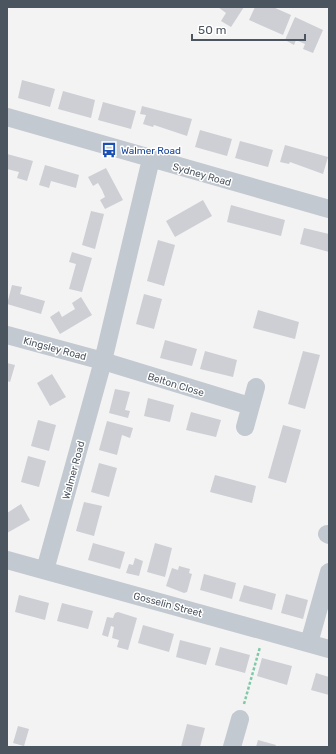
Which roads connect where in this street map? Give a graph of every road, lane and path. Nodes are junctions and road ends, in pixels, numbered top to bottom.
1 (7, 117) edge
2 (150, 159) junction
3 (329, 209) edge
4 (7, 335) edge
5 (103, 361) junction
6 (256, 387) dead end
7 (250, 406) junction
8 (245, 427) dead end
9 (7, 560) edge
10 (45, 570) junction
11 (329, 572) edge
12 (265, 631) junction
13 (308, 643) junction
14 (329, 649) edge
15 (240, 719) joint
16 (232, 747) edge

1 - 2 street, Sydney Road
2 - 3 street, Sydney Road
2 - 5 street, Walmer Road
4 - 5 street, Kingsley Road
5 - 7 street, Belton Close
5 - 10 street, Walmer Road
6 - 7 street
7 - 8 street
9 - 10 street, Gosselin Street
10 - 12 street, Gosselin Street
11 - 13 street
12 - 13 street, Gosselin Street
12 - 15 path
13 - 14 street, Gosselin Street
15 - 16 street

